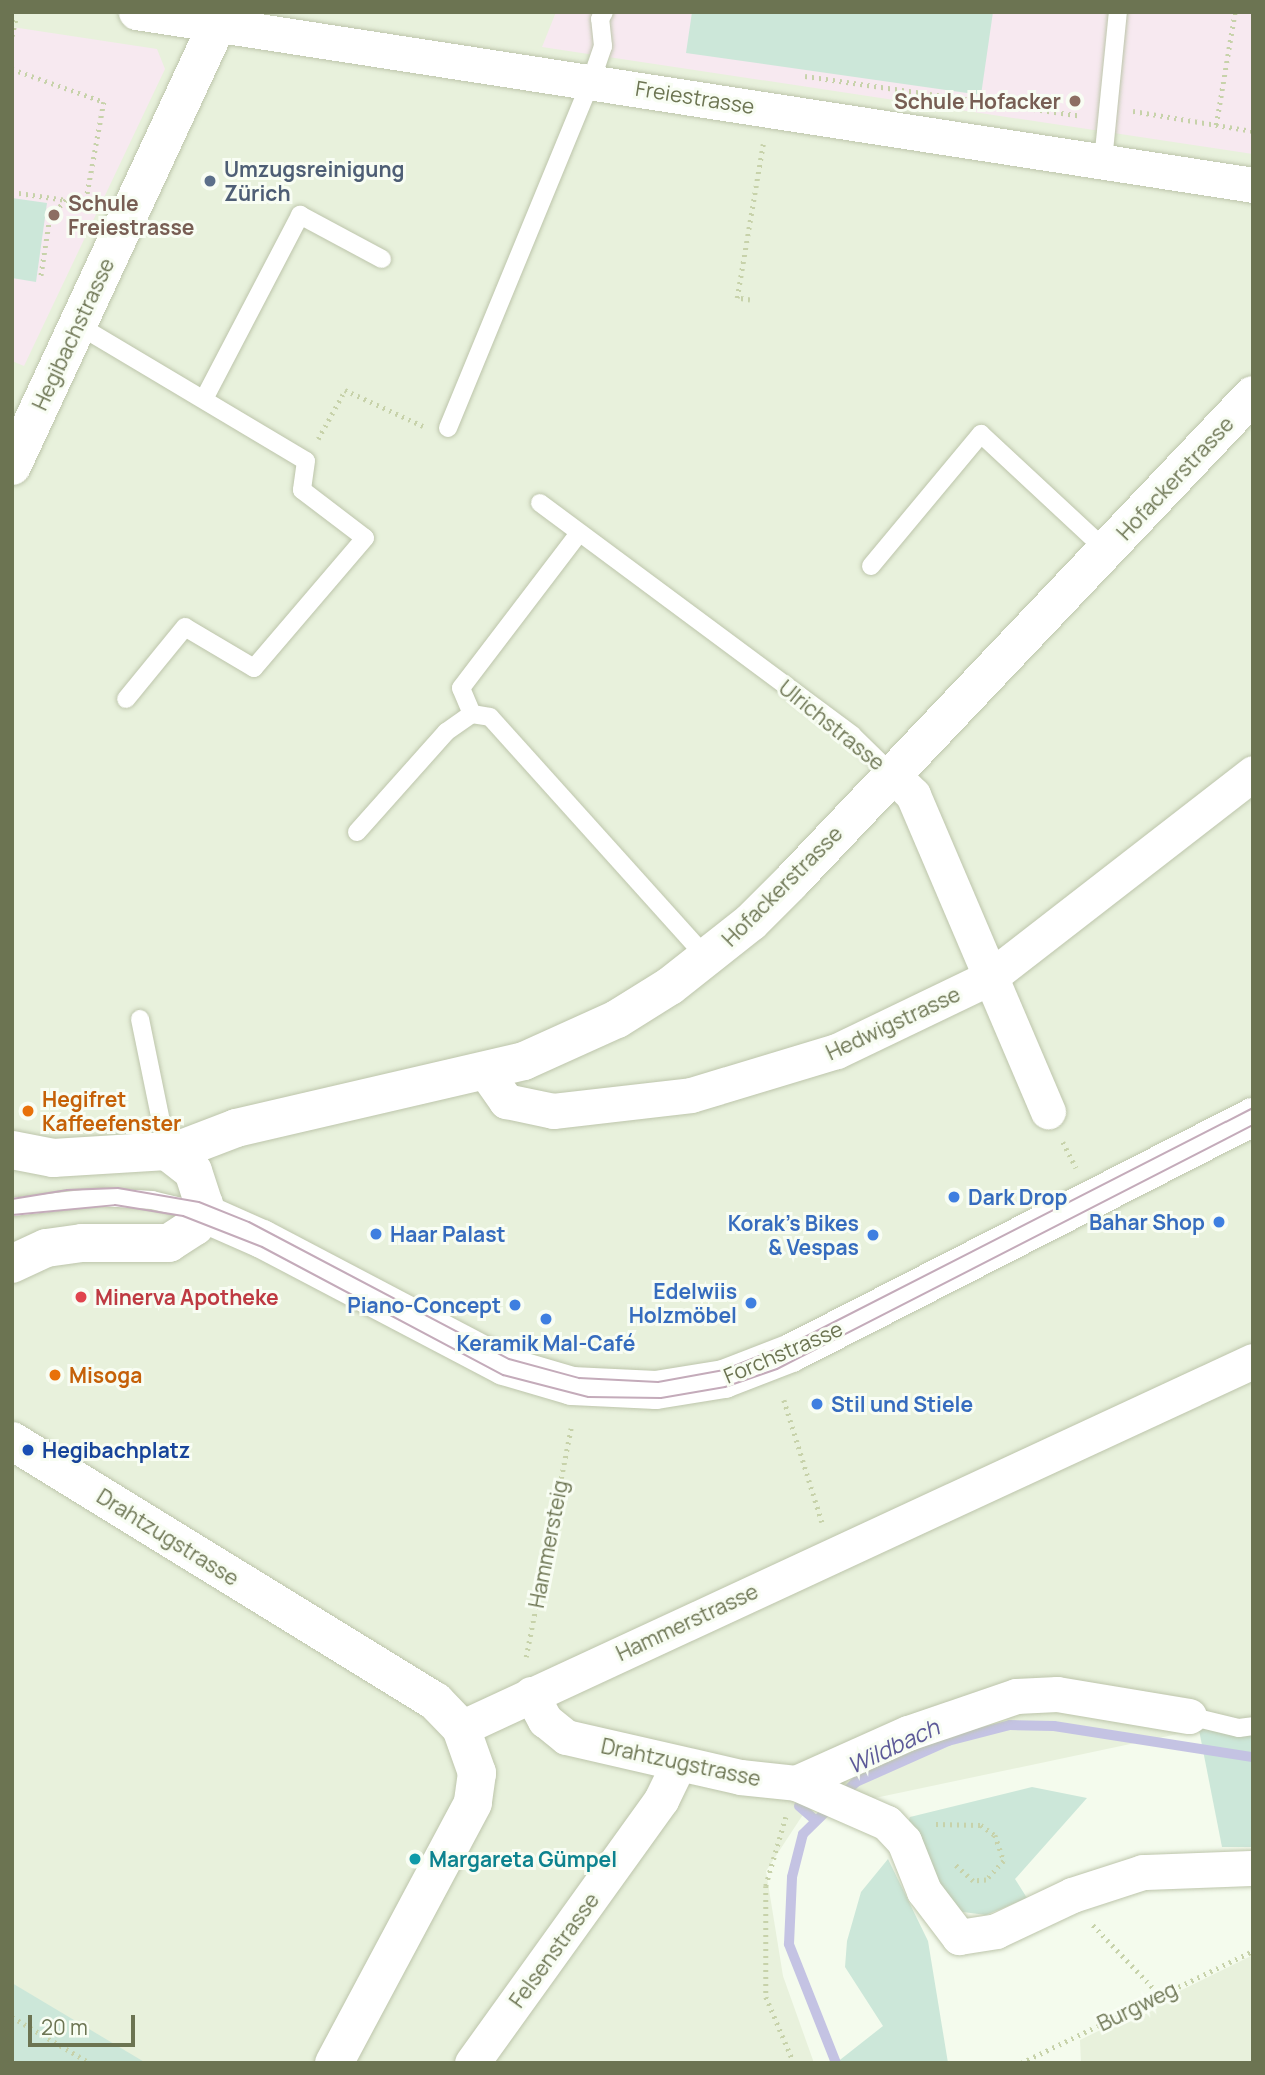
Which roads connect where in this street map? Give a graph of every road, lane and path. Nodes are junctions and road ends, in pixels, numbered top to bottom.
1 (136, 12) edge
2 (604, 12) edge
3 (1118, 12) edge
4 (1235, 12) edge
5 (16, 17) dead end
6 (220, 18) edge
7 (12, 36) edge
8 (12, 69) edge
9 (590, 81) junction
10 (974, 101) dead end
11 (1111, 113) junction
12 (1216, 125) junction
13 (766, 130) dead end
14 (1253, 131) edge
15 (1103, 162) junction
16 (1253, 185) edge
17 (12, 192) edge
18 (66, 200) junction
19 (382, 259) dead end
20 (41, 277) dead end
21 (750, 300) dead end
22 (78, 325) junction
23 (1253, 395) edge
24 (204, 399) junction
25 (448, 428) joint
26 (306, 461) junction
27 (12, 466) edge
28 (540, 503) dead end
29 (579, 533) junction
30 (1107, 551) junction
31 (871, 566) dead end
32 (126, 699) dead end
33 (472, 713) junction
34 (892, 774) junction
35 (1253, 774) edge
36 (357, 832) dead end
37 (708, 959) junction
38 (989, 978) junction
39 (140, 1019) dead end
40 (485, 1071) junction
41 (1048, 1111) dead end
42 (1253, 1117) edge
43 (169, 1152) junction
44 (21, 1157) edge
45 (12, 1207) edge
46 (204, 1213) junction
47 (17, 1258) edge
48 (1253, 1361) edge
49 (784, 1400) dead end
50 (571, 1428) dead end
51 (12, 1441) edge
52 (822, 1524) dead end
53 (525, 1660) dead end
54 (531, 1694) junction
55 (1189, 1716) joint
56 (1253, 1726) edge
57 (461, 1728) junction
58 (678, 1765) junction
59 (805, 1785) junction
60 (936, 1830) dead end
61 (779, 1842) dead end
62 (947, 1853) dead end
63 (1253, 1868) edge
64 (1072, 1895) junction
65 (1253, 1951) edge
66 (1160, 1995) junction
67 (12, 2017) edge
68 (90, 2063) edge
69 (334, 2063) edge
70 (472, 2063) edge
71 (794, 2063) edge
72 (1021, 2063) edge

1 - 6 street, Freiestrasse
2 - 9 lane
3 - 11 lane
4 - 12 path
5 - 7 path
6 - 9 street, Freiestrasse
6 - 22 main road, Hegibachstrasse
8 - 18 path
9 - 15 street, Freiestrasse
9 - 25 lane
10 - 11 path
11 - 12 path
11 - 15 lane
12 - 14 path
13 - 21 path
15 - 16 street, Freiestrasse
17 - 18 path
18 - 20 path
19 - 24 lane
22 - 24 lane
22 - 27 main road, Hegibachstrasse
23 - 30 main road, Hofackerstrasse
24 - 26 lane
25 - 26 path
26 - 32 lane
28 - 29 lane, Ulrichstrasse
29 - 33 lane
29 - 34 lane, Ulrichstrasse
30 - 31 lane
30 - 34 main road, Hofackerstrasse
33 - 36 lane
33 - 37 lane
34 - 37 main road, Hofackerstrasse
34 - 38 street, Ulrichstrasse
35 - 38 street, Hedwigstrasse
37 - 40 main road, Hofackerstrasse
38 - 40 street, Hedwigstrasse
38 - 41 street, Ulrichstrasse
39 - 43 lane
40 - 43 main road, Hofackerstrasse
42 - 46 main road, Forchstrasse
43 - 44 main road
43 - 46 main road
45 - 46 lane, Forchstrasse
46 - 47 main road
48 - 54 street, Hammerstrasse
49 - 52 path
50 - 53 path, Hammersteig
51 - 57 main road, Drahtzugstrasse
54 - 57 street, Hammerstrasse
54 - 58 street, Drahtzugstrasse
55 - 56 lane
55 - 59 street
57 - 69 main road
58 - 59 street, Drahtzugstrasse
58 - 70 street, Felsenstrasse
59 - 64 street, Drahtzugstrasse
60 - 62 path
61 - 71 path
63 - 64 street
64 - 66 path
65 - 66 path, Burgweg
66 - 72 path, Burgweg
67 - 68 path

